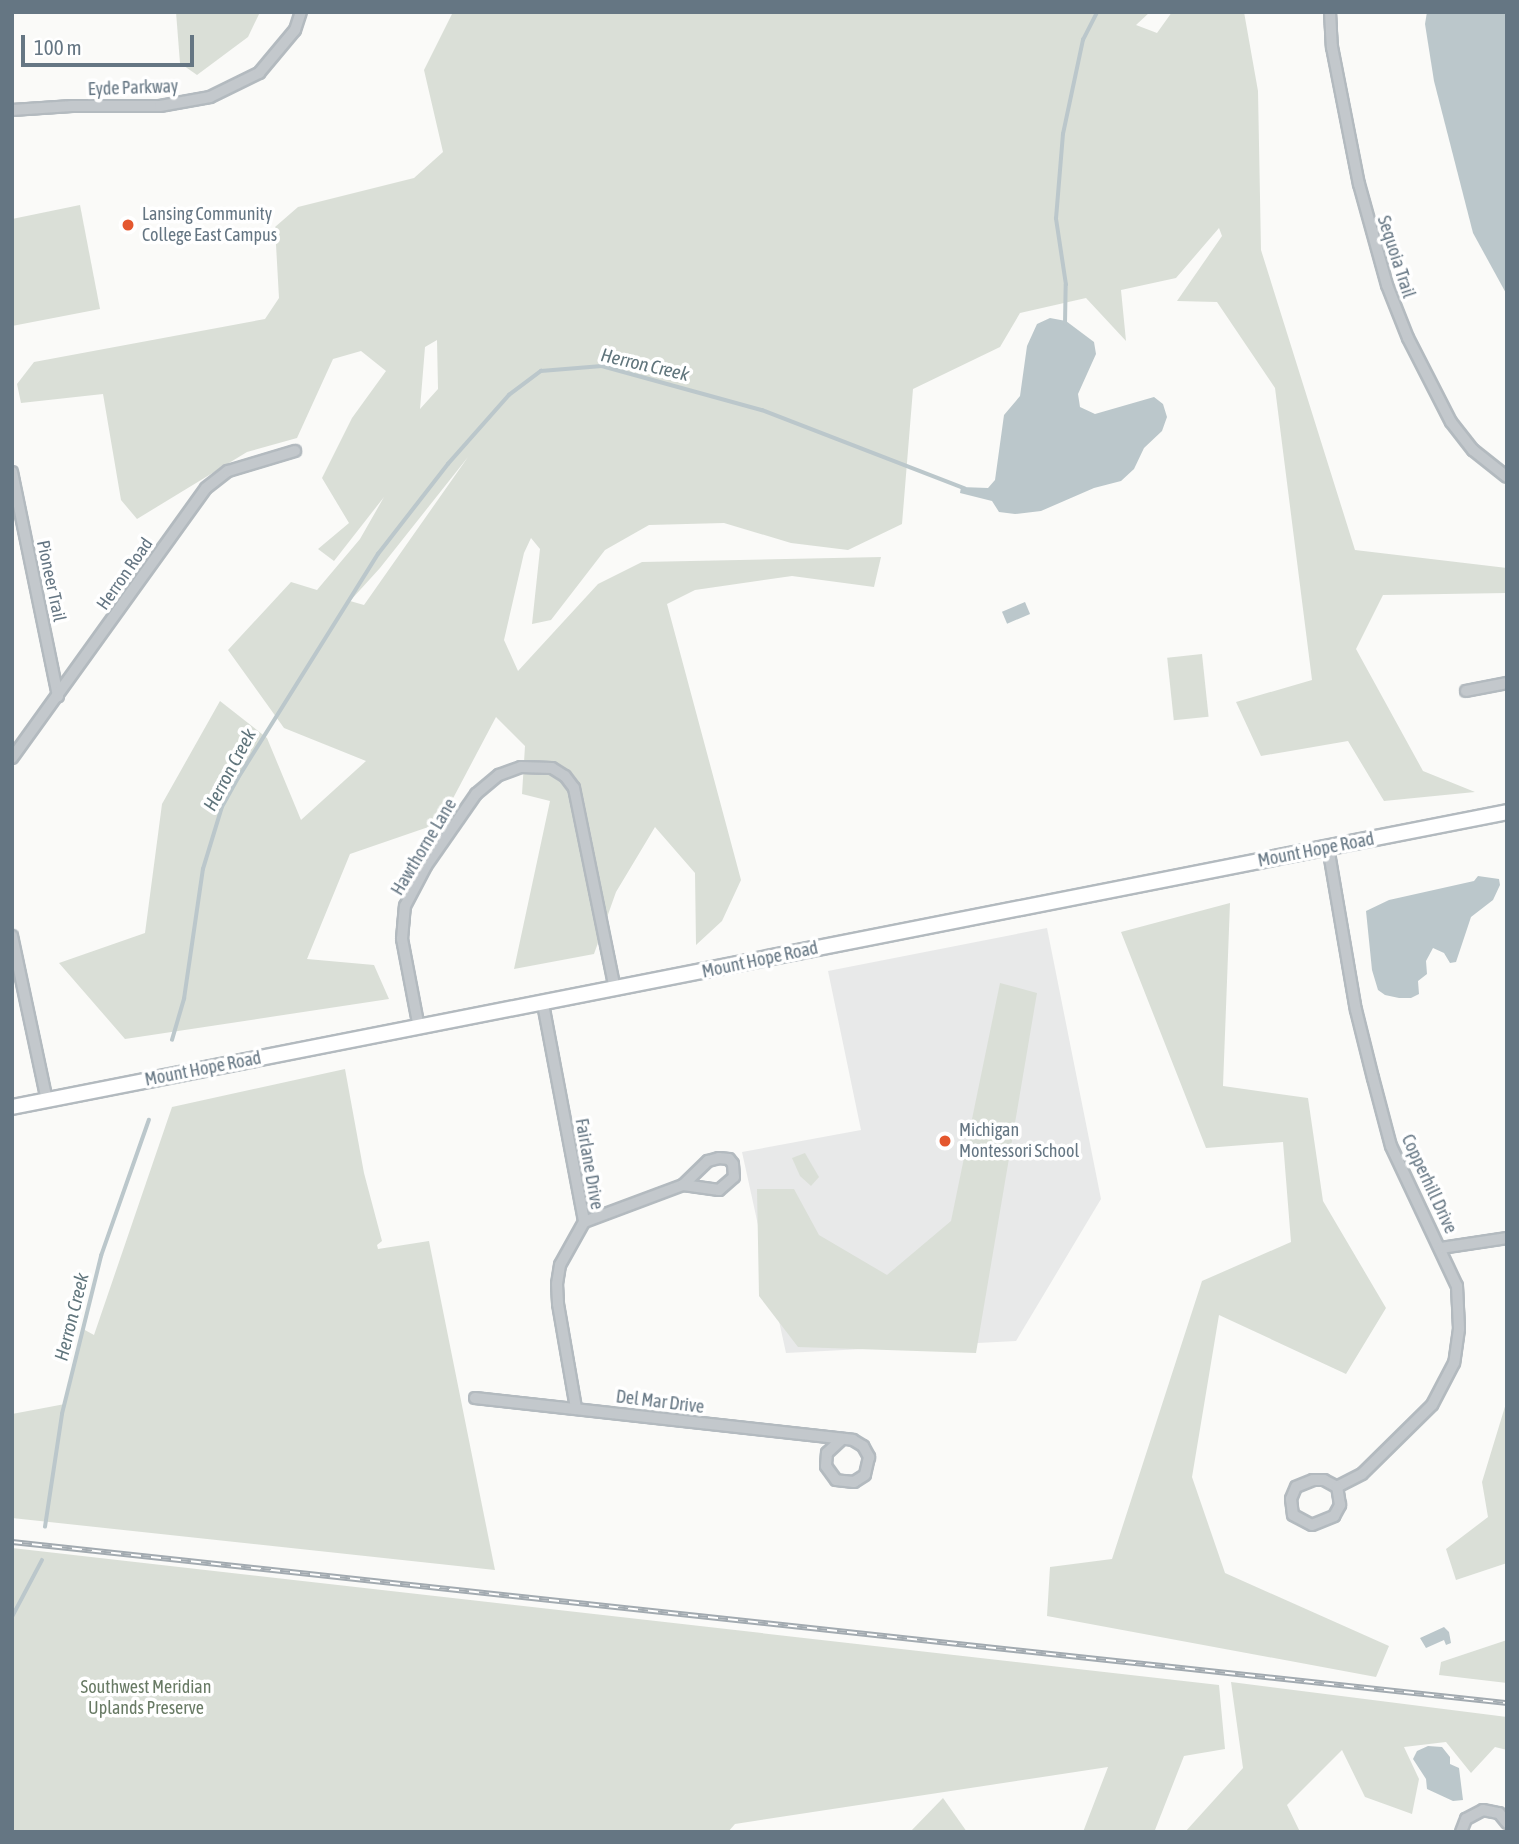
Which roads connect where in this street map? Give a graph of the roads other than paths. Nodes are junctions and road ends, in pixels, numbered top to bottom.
1 (301, 12) edge
2 (1330, 12) edge
3 (12, 110) edge
4 (295, 451) dead end
5 (12, 472) edge
6 (1507, 477) edge
7 (1507, 683) edge
8 (1466, 691) dead end
9 (58, 696) junction
10 (12, 758) edge
11 (1507, 812) edge
12 (1328, 847) junction
13 (12, 936) edge
14 (615, 990) junction
15 (543, 1004) junction
16 (419, 1028) junction
17 (47, 1101) junction
18 (12, 1107) edge
19 (683, 1185) junction
20 (584, 1222) junction
21 (1507, 1238) edge
22 (1441, 1248) junction
23 (475, 1398) dead end
24 (576, 1408) junction
25 (840, 1441) junction
26 (1337, 1487) junction
27 (1507, 1822) edge
28 (1461, 1832) edge

1 - 3 street, Eyde Parkway
2 - 6 street, Sequoia Trail
4 - 9 street, Herron Road
5 - 9 street, Pioneer Trail
7 - 8 street
9 - 10 street, Herron Road
11 - 12 street, Mount Hope Road
12 - 14 street, Mount Hope Road
12 - 22 street, Copperhill Drive
13 - 17 street
14 - 15 street, Mount Hope Road
14 - 16 street, Hawthorne Lane
15 - 16 street, Mount Hope Road
15 - 20 street, Fairlane Drive
16 - 17 street, Mount Hope Road
17 - 18 street, Mount Hope Road
19 - 19 street
19 - 20 street
20 - 24 street, Fairlane Drive
21 - 22 street
22 - 26 street, Copperhill Drive
23 - 24 street, Del Mar Drive
24 - 25 street, Del Mar Drive
25 - 25 street, Del Mar Drive
26 - 26 street
27 - 28 street

